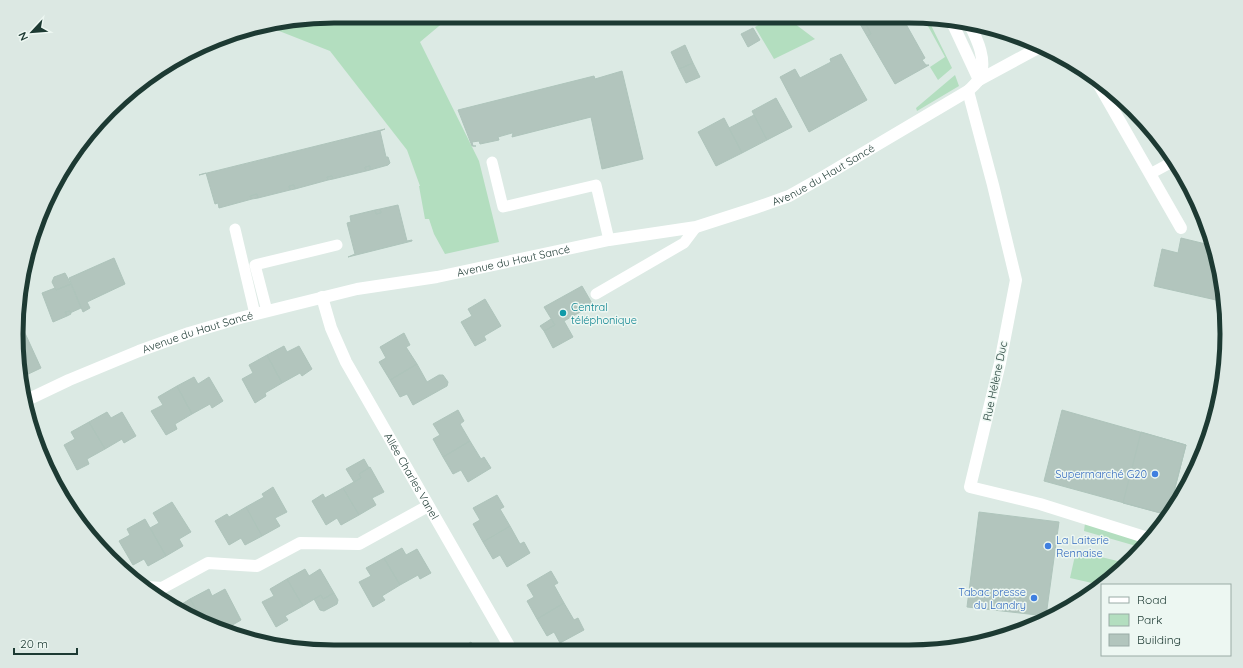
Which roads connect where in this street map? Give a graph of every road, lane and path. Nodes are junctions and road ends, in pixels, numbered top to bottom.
1 (954, 27) edge
2 (971, 29) edge
3 (1035, 50) edge
4 (979, 80) junction
5 (1102, 90) edge
6 (968, 91) junction
7 (492, 162) dead end
8 (1169, 163) edge
9 (1150, 174) junction
10 (696, 227) junction
11 (1181, 228) dead end
12 (234, 229) dead end
13 (609, 240) junction
14 (337, 245) dead end
15 (596, 294) dead end
16 (322, 297) junction
17 (267, 311) junction
18 (255, 314) junction
19 (30, 399) edge
20 (428, 506) junction
21 (1145, 537) edge
22 (154, 587) edge
23 (509, 645) edge

1 - 4 street
2 - 4 street
3 - 4 street, Avenue du Haut Sancé
4 - 6 street, Avenue du Haut Sancé
5 - 9 street
6 - 10 street, Avenue du Haut Sancé
6 - 21 street, Rue Hélène Duc
7 - 13 lane
8 - 9 lane
9 - 11 street
10 - 13 street, Avenue du Haut Sancé
10 - 15 lane
12 - 18 lane
13 - 16 street, Avenue du Haut Sancé
14 - 17 lane
16 - 17 street, Avenue du Haut Sancé
16 - 20 street, Allée Charles Vanel
17 - 18 street, Avenue du Haut Sancé
18 - 19 street, Avenue du Haut Sancé
20 - 22 street
20 - 23 street, Allée Charles Vanel

